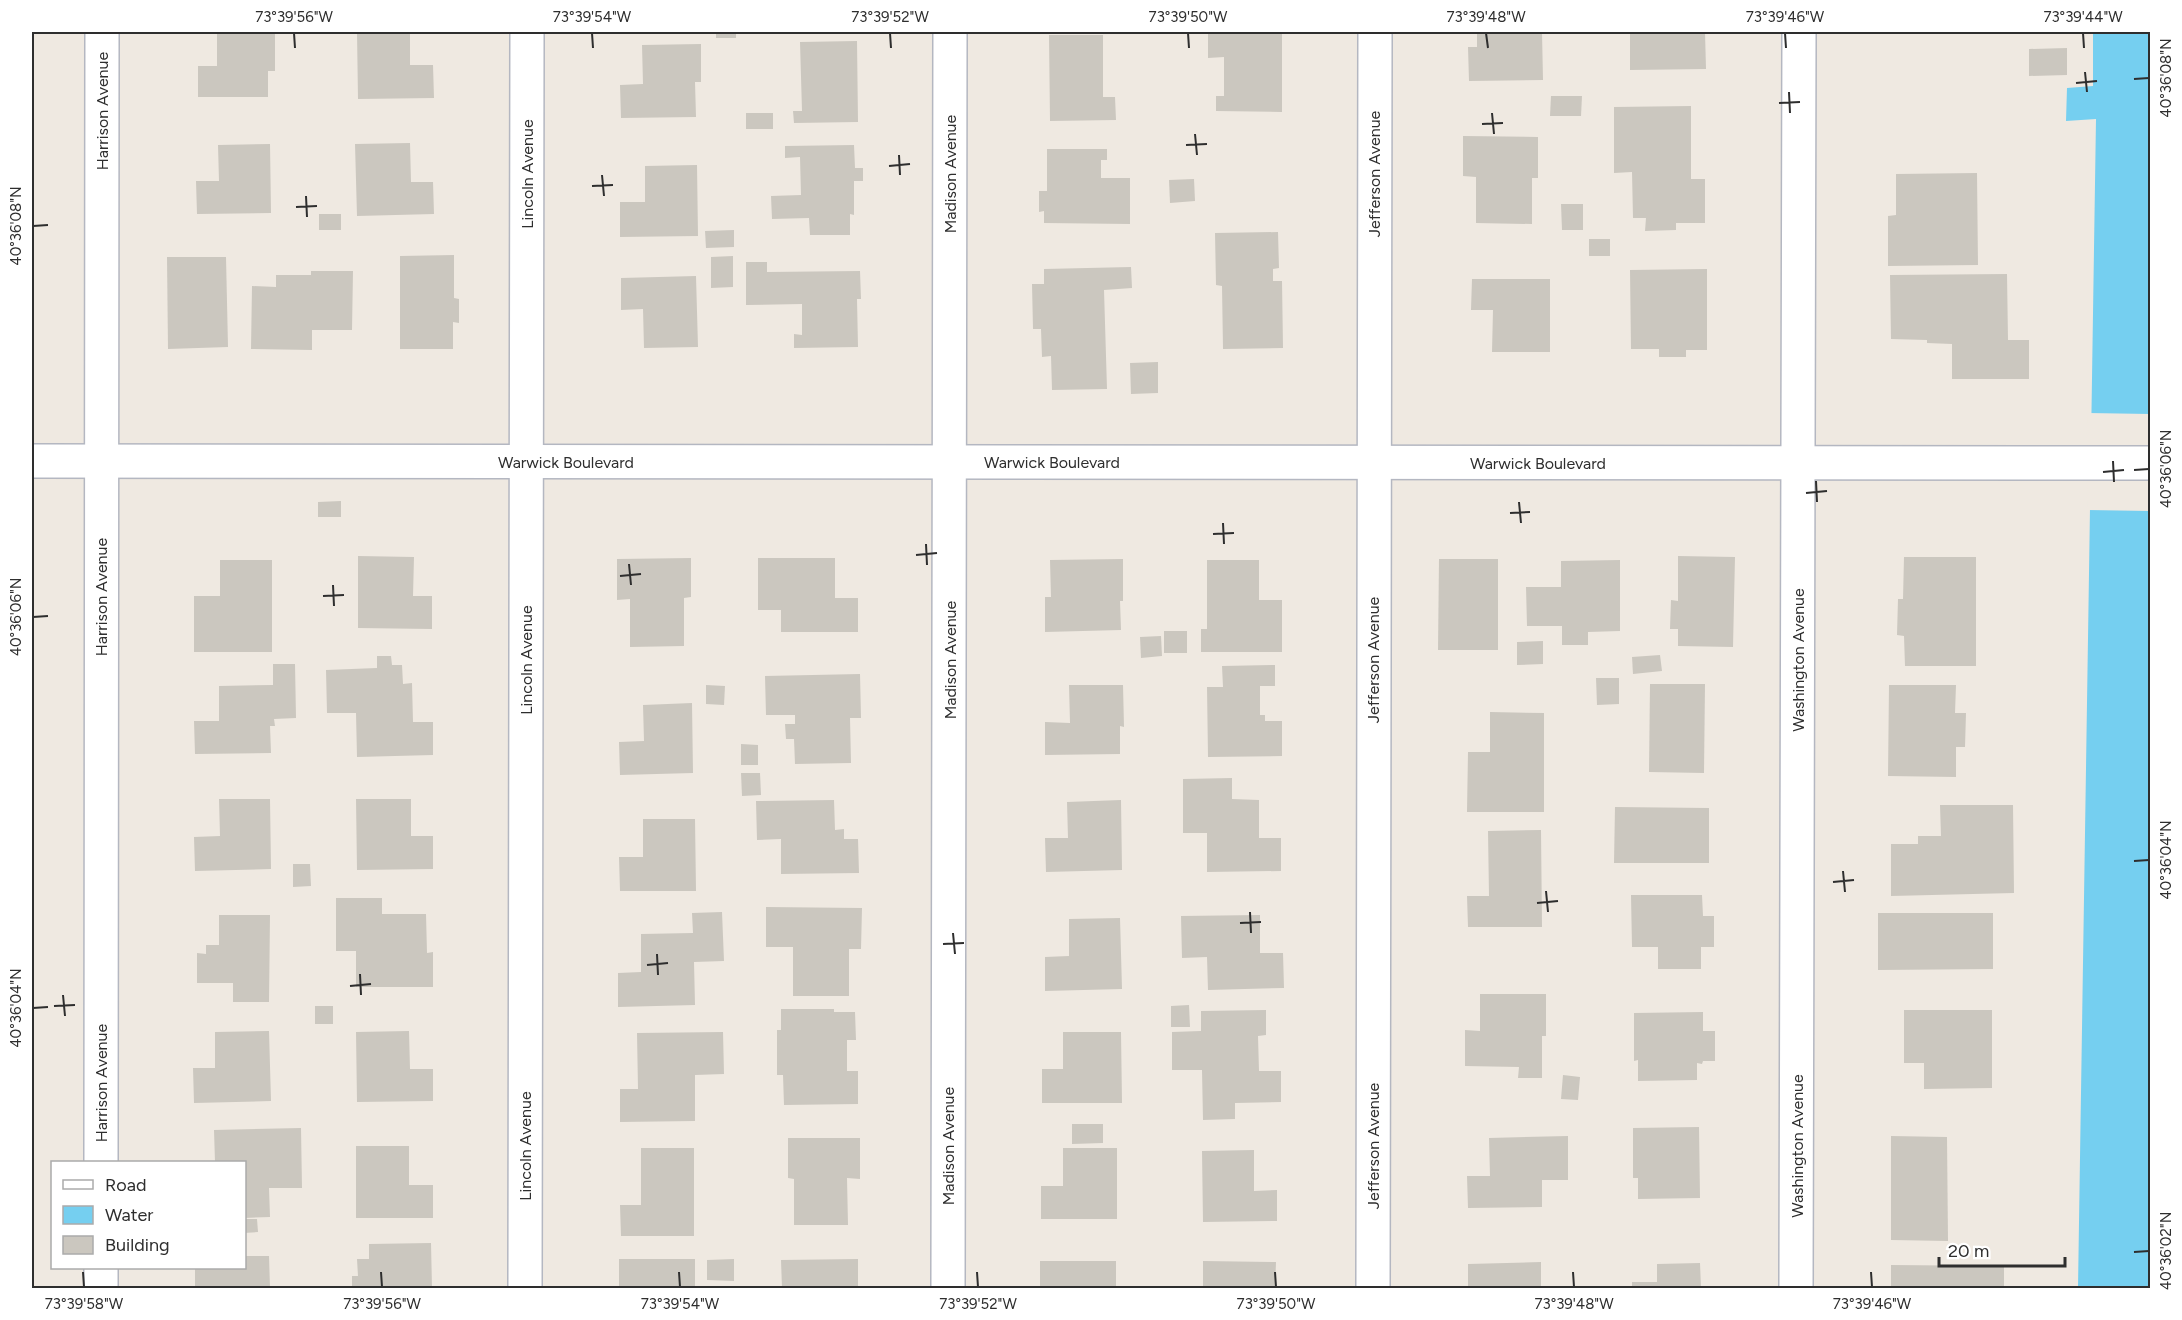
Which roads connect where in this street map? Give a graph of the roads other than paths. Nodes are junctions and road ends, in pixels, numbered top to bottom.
1 (102, 32) edge
2 (527, 32) edge
3 (950, 32) edge
4 (1374, 32) edge
5 (1799, 32) edge
6 (32, 461) edge
7 (101, 461) junction
8 (527, 462) junction
9 (950, 462) junction
10 (1373, 463) junction
11 (1798, 463) junction
12 (2151, 463) edge
13 (101, 1161) edge
14 (101, 1269) edge
15 (101, 1288) edge
16 (525, 1288) edge
17 (948, 1288) edge
18 (1373, 1288) edge
19 (1796, 1288) edge

1 - 7 street, Harrison Avenue
2 - 8 street, Lincoln Avenue
3 - 9 street, Madison Avenue
4 - 10 street, Jefferson Avenue
5 - 11 street, Washington Avenue
6 - 7 street, Warwick Boulevard
7 - 8 street, Warwick Boulevard
7 - 13 street, Harrison Avenue
8 - 9 street, Warwick Boulevard
8 - 16 street, Lincoln Avenue
9 - 10 street, Warwick Boulevard
9 - 17 street, Madison Avenue
10 - 11 street, Warwick Boulevard
10 - 18 street, Jefferson Avenue
11 - 12 street, Warwick Boulevard
11 - 19 street, Washington Avenue
14 - 15 street

